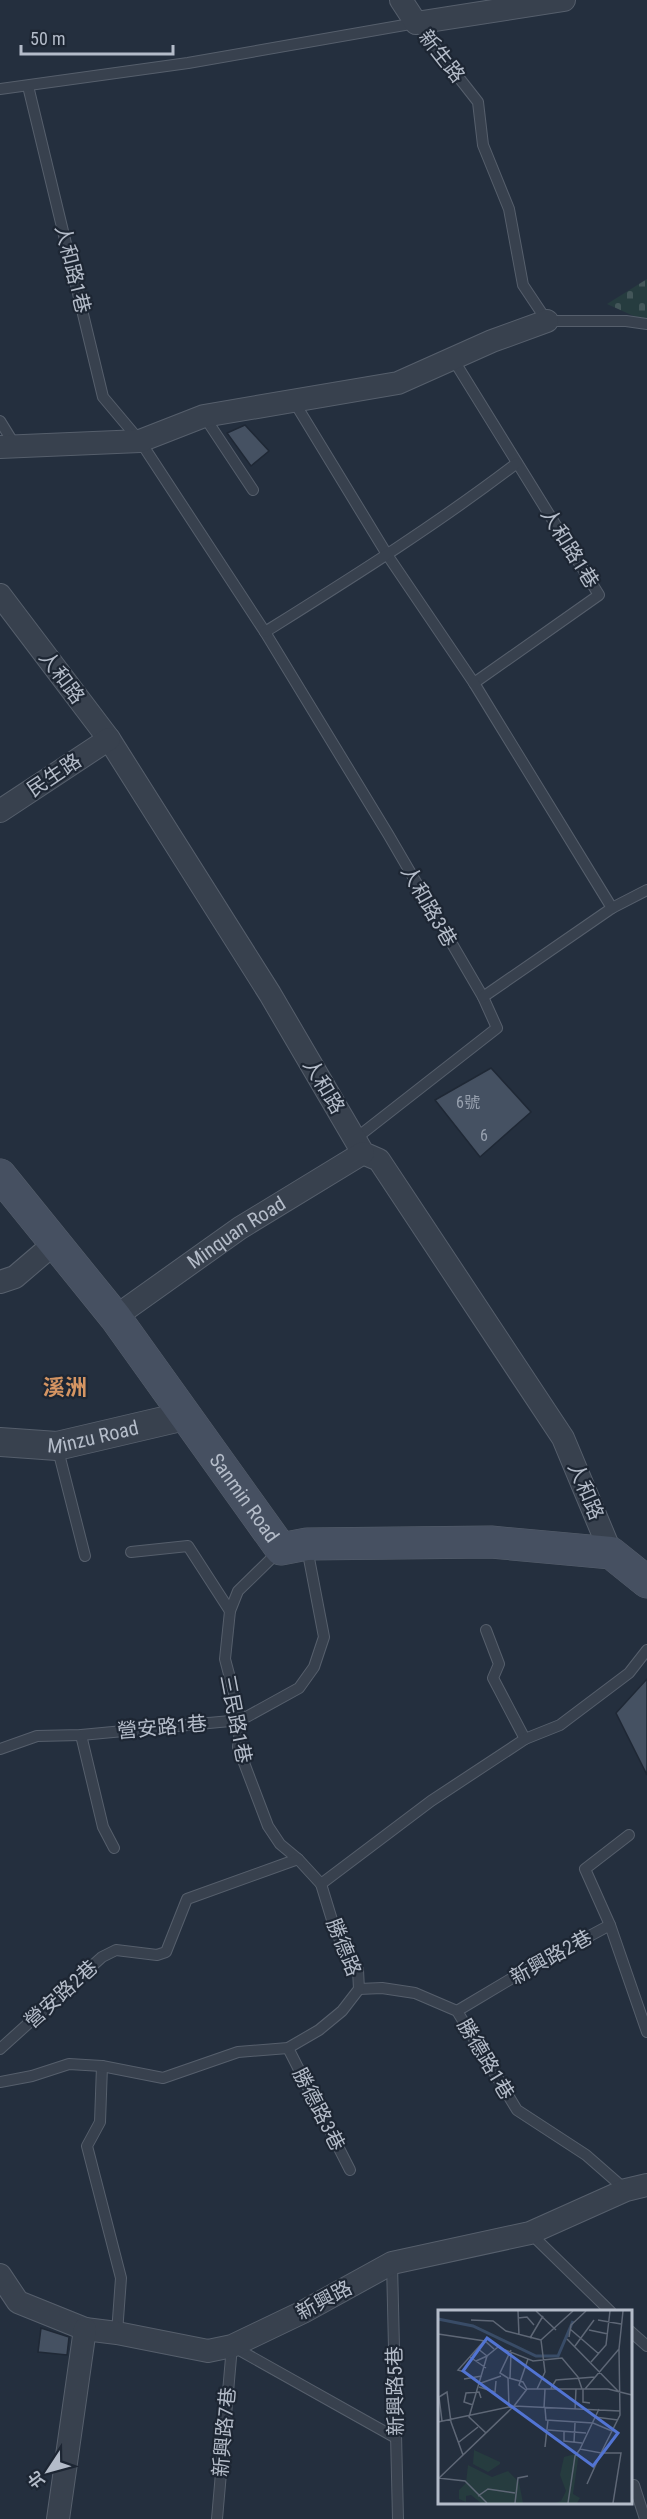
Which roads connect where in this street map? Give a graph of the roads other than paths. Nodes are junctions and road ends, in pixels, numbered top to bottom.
1 (401, 0) edge
2 (564, 0) edge
3 (416, 22) junction
4 (28, 86) junction
5 (0, 88) edge
6 (547, 321) junction
7 (647, 324) edge
8 (453, 359) junction
9 (293, 400) junction
10 (204, 416) junction
11 (0, 421) edge
12 (140, 441) junction
13 (8, 447) edge
14 (517, 463) junction
15 (253, 490) dead end
16 (388, 555) junction
17 (0, 595) edge
18 (265, 632) junction
19 (474, 683) junction
20 (109, 739) junction
21 (0, 811) edge
22 (647, 890) edge
23 (612, 908) junction
24 (483, 997) junction
25 (359, 1146) junction
26 (0, 1175) edge
27 (56, 1242) junction
28 (0, 1282) edge
29 (115, 1317) junction
30 (185, 1416) junction
31 (0, 1442) edge
32 (57, 1446) junction
33 (294, 1546) junction
34 (131, 1552) dead end
35 (611, 1553) junction
36 (85, 1556) dead end
37 (647, 1558) edge
38 (647, 1582) edge
39 (230, 1611) junction
40 (486, 1630) dead end
41 (647, 1650) edge
42 (241, 1720) junction
43 (81, 1735) junction
44 (525, 1739) junction
45 (0, 1749) edge
46 (628, 1835) dead end
47 (114, 1848) dead end
48 (298, 1859) junction
49 (321, 1884) junction
50 (610, 1925) junction
51 (359, 1989) junction
52 (457, 2011) junction
53 (647, 2032) edge
54 (288, 2048) junction
55 (0, 2049) edge
56 (102, 2066) junction
57 (0, 2082) edge
58 (350, 2170) dead end
59 (636, 2188) edge
60 (530, 2233) junction
61 (392, 2263) junction
62 (3, 2280) edge
63 (609, 2310) edge
64 (85, 2330) junction
65 (117, 2333) junction
66 (632, 2333) edge
67 (232, 2346) junction
68 (647, 2346) edge
69 (396, 2438) junction
70 (634, 2485) dead end
71 (58, 2519) edge
72 (216, 2519) edge
73 (398, 2519) edge
74 (645, 2519) edge

1 - 3 street
2 - 3 street
3 - 4 lane, 新生路
3 - 6 lane, 新生路
4 - 5 lane, 新生路
4 - 12 lane, 人和路1巷
6 - 7 lane
6 - 8 street
8 - 9 street
8 - 14 lane, 人和路1巷
9 - 10 street
9 - 16 lane
10 - 12 street
10 - 15 lane
11 - 13 lane
12 - 13 street
12 - 18 lane, 人和路1巷
14 - 16 lane
14 - 19 lane, 人和路1巷
16 - 18 lane
16 - 19 lane
17 - 20 street, 人和路
18 - 24 lane, 人和路3巷
19 - 23 lane
20 - 21 street, 民生路
20 - 25 street, 人和路
22 - 23 lane
23 - 24 lane
24 - 25 lane, 人和路3巷
25 - 29 street, Minquan Road
25 - 35 street, 人和路
26 - 27 main road, Sanmin Road
27 - 28 street
27 - 29 main road, Sanmin Road
29 - 30 main road, Sanmin Road
30 - 32 street, Minzu Road
30 - 33 main road, Sanmin Road
31 - 32 street, Minzu Road
32 - 36 lane
33 - 35 main road, Sanmin Road
33 - 39 lane, 三民路1巷
33 - 42 lane, 營安路1巷
34 - 39 lane
35 - 37 street
35 - 38 main road
39 - 42 lane, 三民路1巷
40 - 44 lane
41 - 44 lane
42 - 43 lane, 營安路1巷
42 - 48 lane, 三民路1巷
43 - 45 lane, 營安路1巷
43 - 47 lane
44 - 49 lane
46 - 50 lane
48 - 49 lane, 三民路1巷
48 - 55 lane, 營安路2巷
49 - 51 lane, 勝德路
50 - 52 lane, 新興路2巷
50 - 53 lane, 新興路2巷
51 - 52 lane, 勝德路1巷
51 - 54 lane, 勝德路
52 - 59 lane, 勝德路1巷
54 - 56 lane, 勝德路
54 - 58 lane, 勝德路3巷
56 - 57 lane, 勝德路
56 - 65 lane
59 - 60 street, 新興路
60 - 61 street, 新興路
60 - 63 lane
61 - 67 street, 新興路
61 - 69 lane, 新興路5巷
62 - 64 street, 新興路
64 - 65 street, 新興路
64 - 71 street
65 - 67 street, 新興路
66 - 68 lane
67 - 69 lane
67 - 72 lane, 新興路7巷
69 - 73 lane, 新興路5巷
70 - 74 lane

